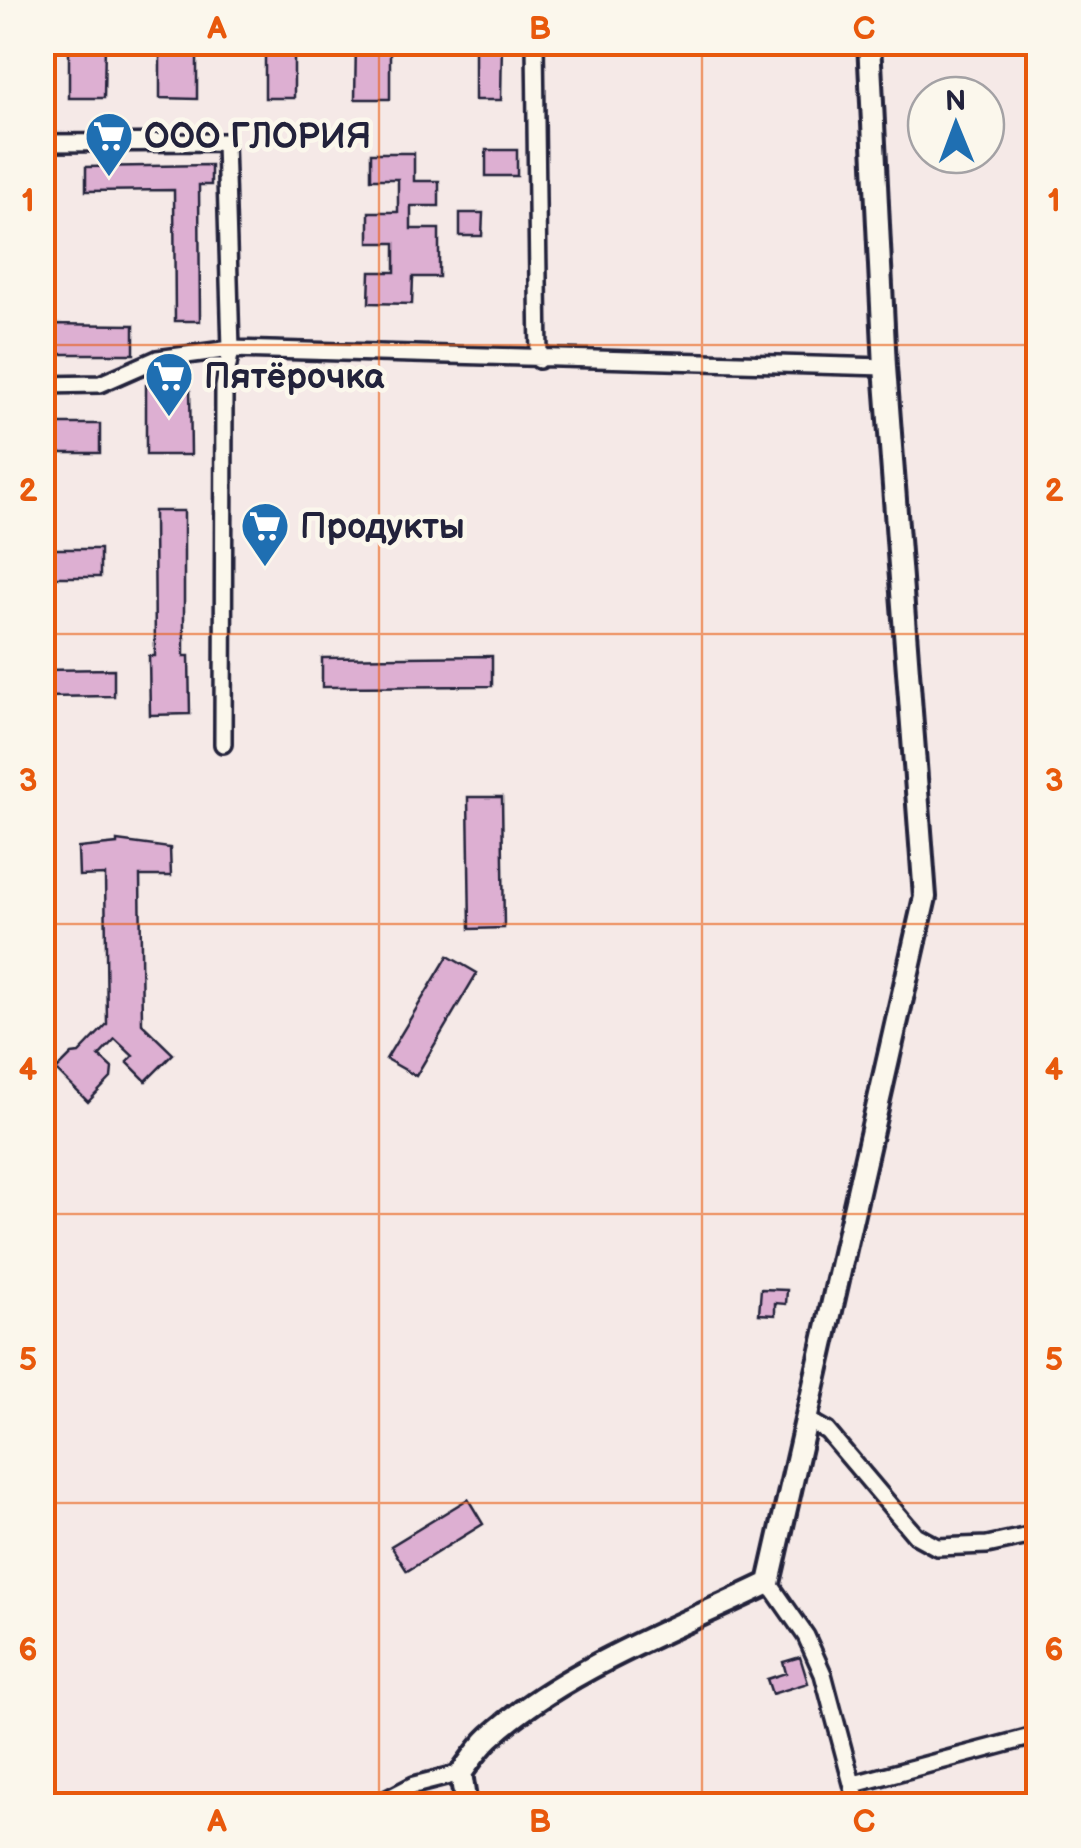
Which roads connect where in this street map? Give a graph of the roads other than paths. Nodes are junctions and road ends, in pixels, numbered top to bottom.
1 (535, 42) edge
2 (870, 42) edge
3 (42, 143) edge
4 (231, 349) junction
5 (539, 360) junction
6 (884, 368) junction
7 (42, 385) edge
8 (222, 744) dead end
9 (806, 1419) junction
10 (1038, 1534) edge
11 (768, 1583) junction
12 (1038, 1735) edge
13 (461, 1773) junction
14 (854, 1784) junction
15 (374, 1806) edge
16 (466, 1806) edge
17 (858, 1806) edge

1 - 5 street
2 - 6 street
3 - 4 street
4 - 5 street
4 - 7 street
4 - 8 street
5 - 6 street
6 - 9 street
9 - 10 street
9 - 11 street
11 - 13 street
11 - 14 street
12 - 14 street
13 - 15 street
13 - 16 street
14 - 17 street

